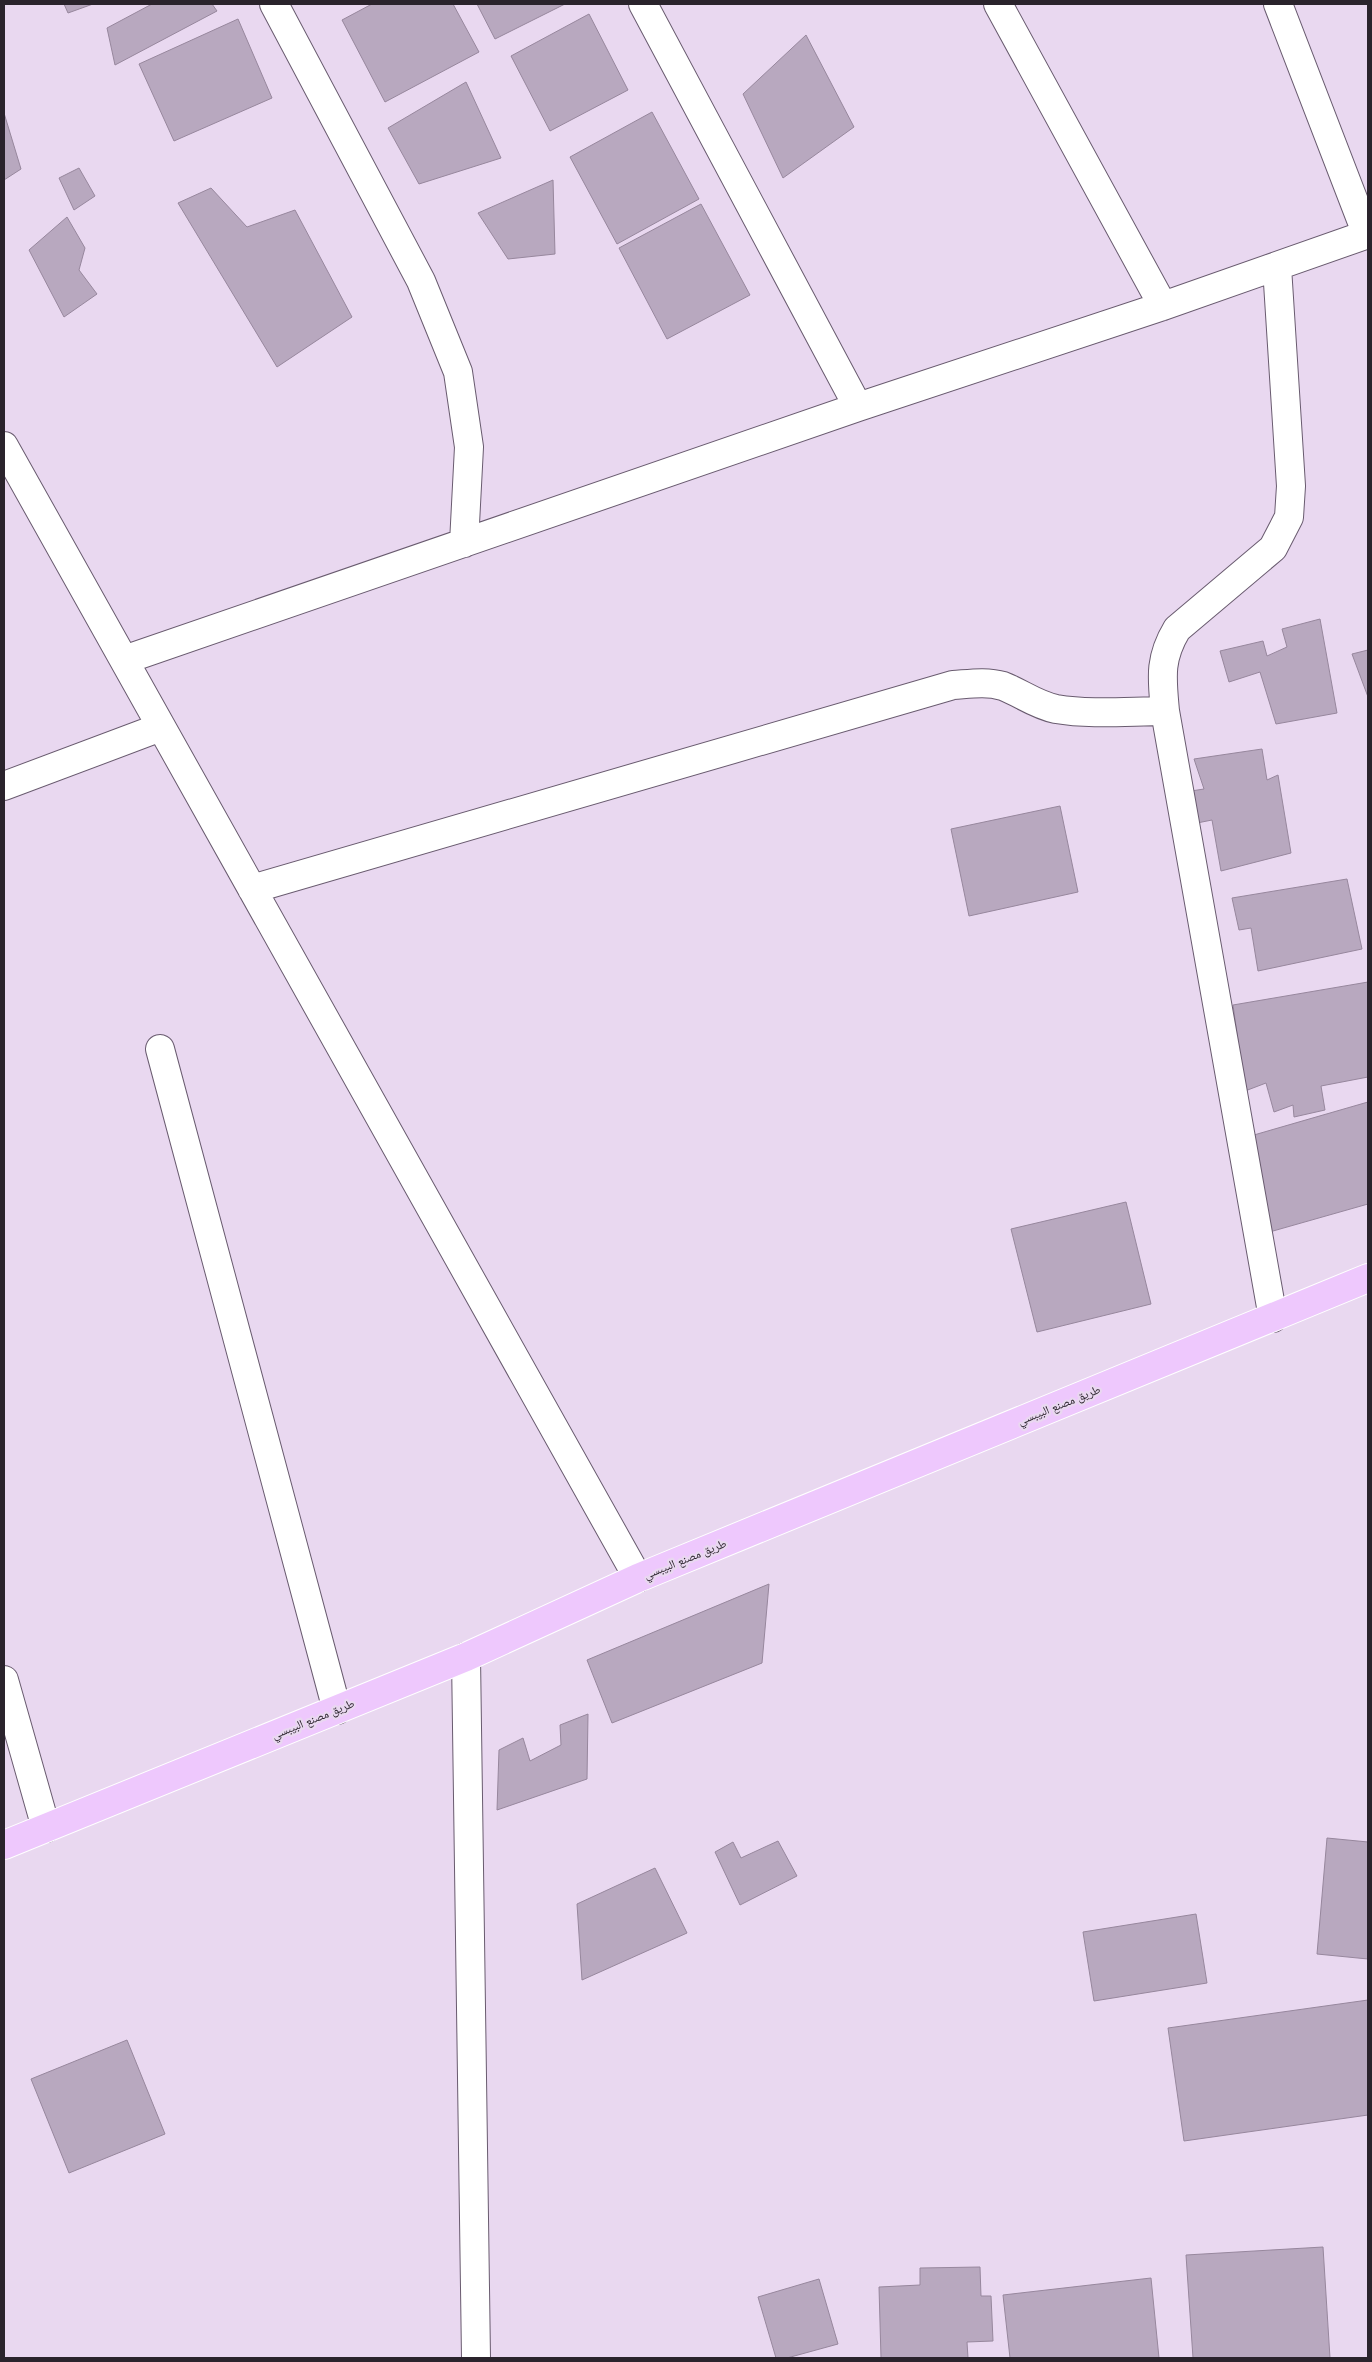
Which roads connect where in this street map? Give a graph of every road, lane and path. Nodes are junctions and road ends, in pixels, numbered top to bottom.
1 (274, 4) edge
2 (643, 4) edge
3 (998, 4) edge
4 (1278, 4) edge
5 (1367, 235) edge
6 (1277, 266) junction
7 (1163, 306) junction
8 (858, 407) junction
9 (4, 448) edge
10 (464, 543) junction
11 (124, 660) junction
12 (1165, 711) junction
13 (161, 727) junction
14 (4, 786) edge
15 (252, 889) junction
16 (160, 1048) dead end
17 (1368, 1278) edge
18 (1273, 1318) junction
19 (638, 1578) junction
20 (466, 1657) junction
21 (4, 1680) edge
22 (337, 1710) junction
23 (46, 1828) junction
24 (4, 1846) edge
25 (476, 2358) edge

1 - 10 street
2 - 8 street
3 - 7 street
4 - 5 street
5 - 6 street
6 - 7 street
6 - 12 street
7 - 8 street
8 - 10 street
9 - 11 street
10 - 11 street
11 - 13 street
12 - 15 street
12 - 18 street
13 - 14 street
13 - 15 street
15 - 19 street
16 - 22 street
17 - 18 main road, طريق مصنع البيبسي
18 - 19 main road, طريق مصنع البيبسي
19 - 20 main road, طريق مصنع البيبسي
20 - 22 main road, طريق مصنع البيبسي
20 - 25 street
21 - 23 street
22 - 23 main road, طريق مصنع البيبسي
23 - 24 main road, طريق مصنع البيبسي

